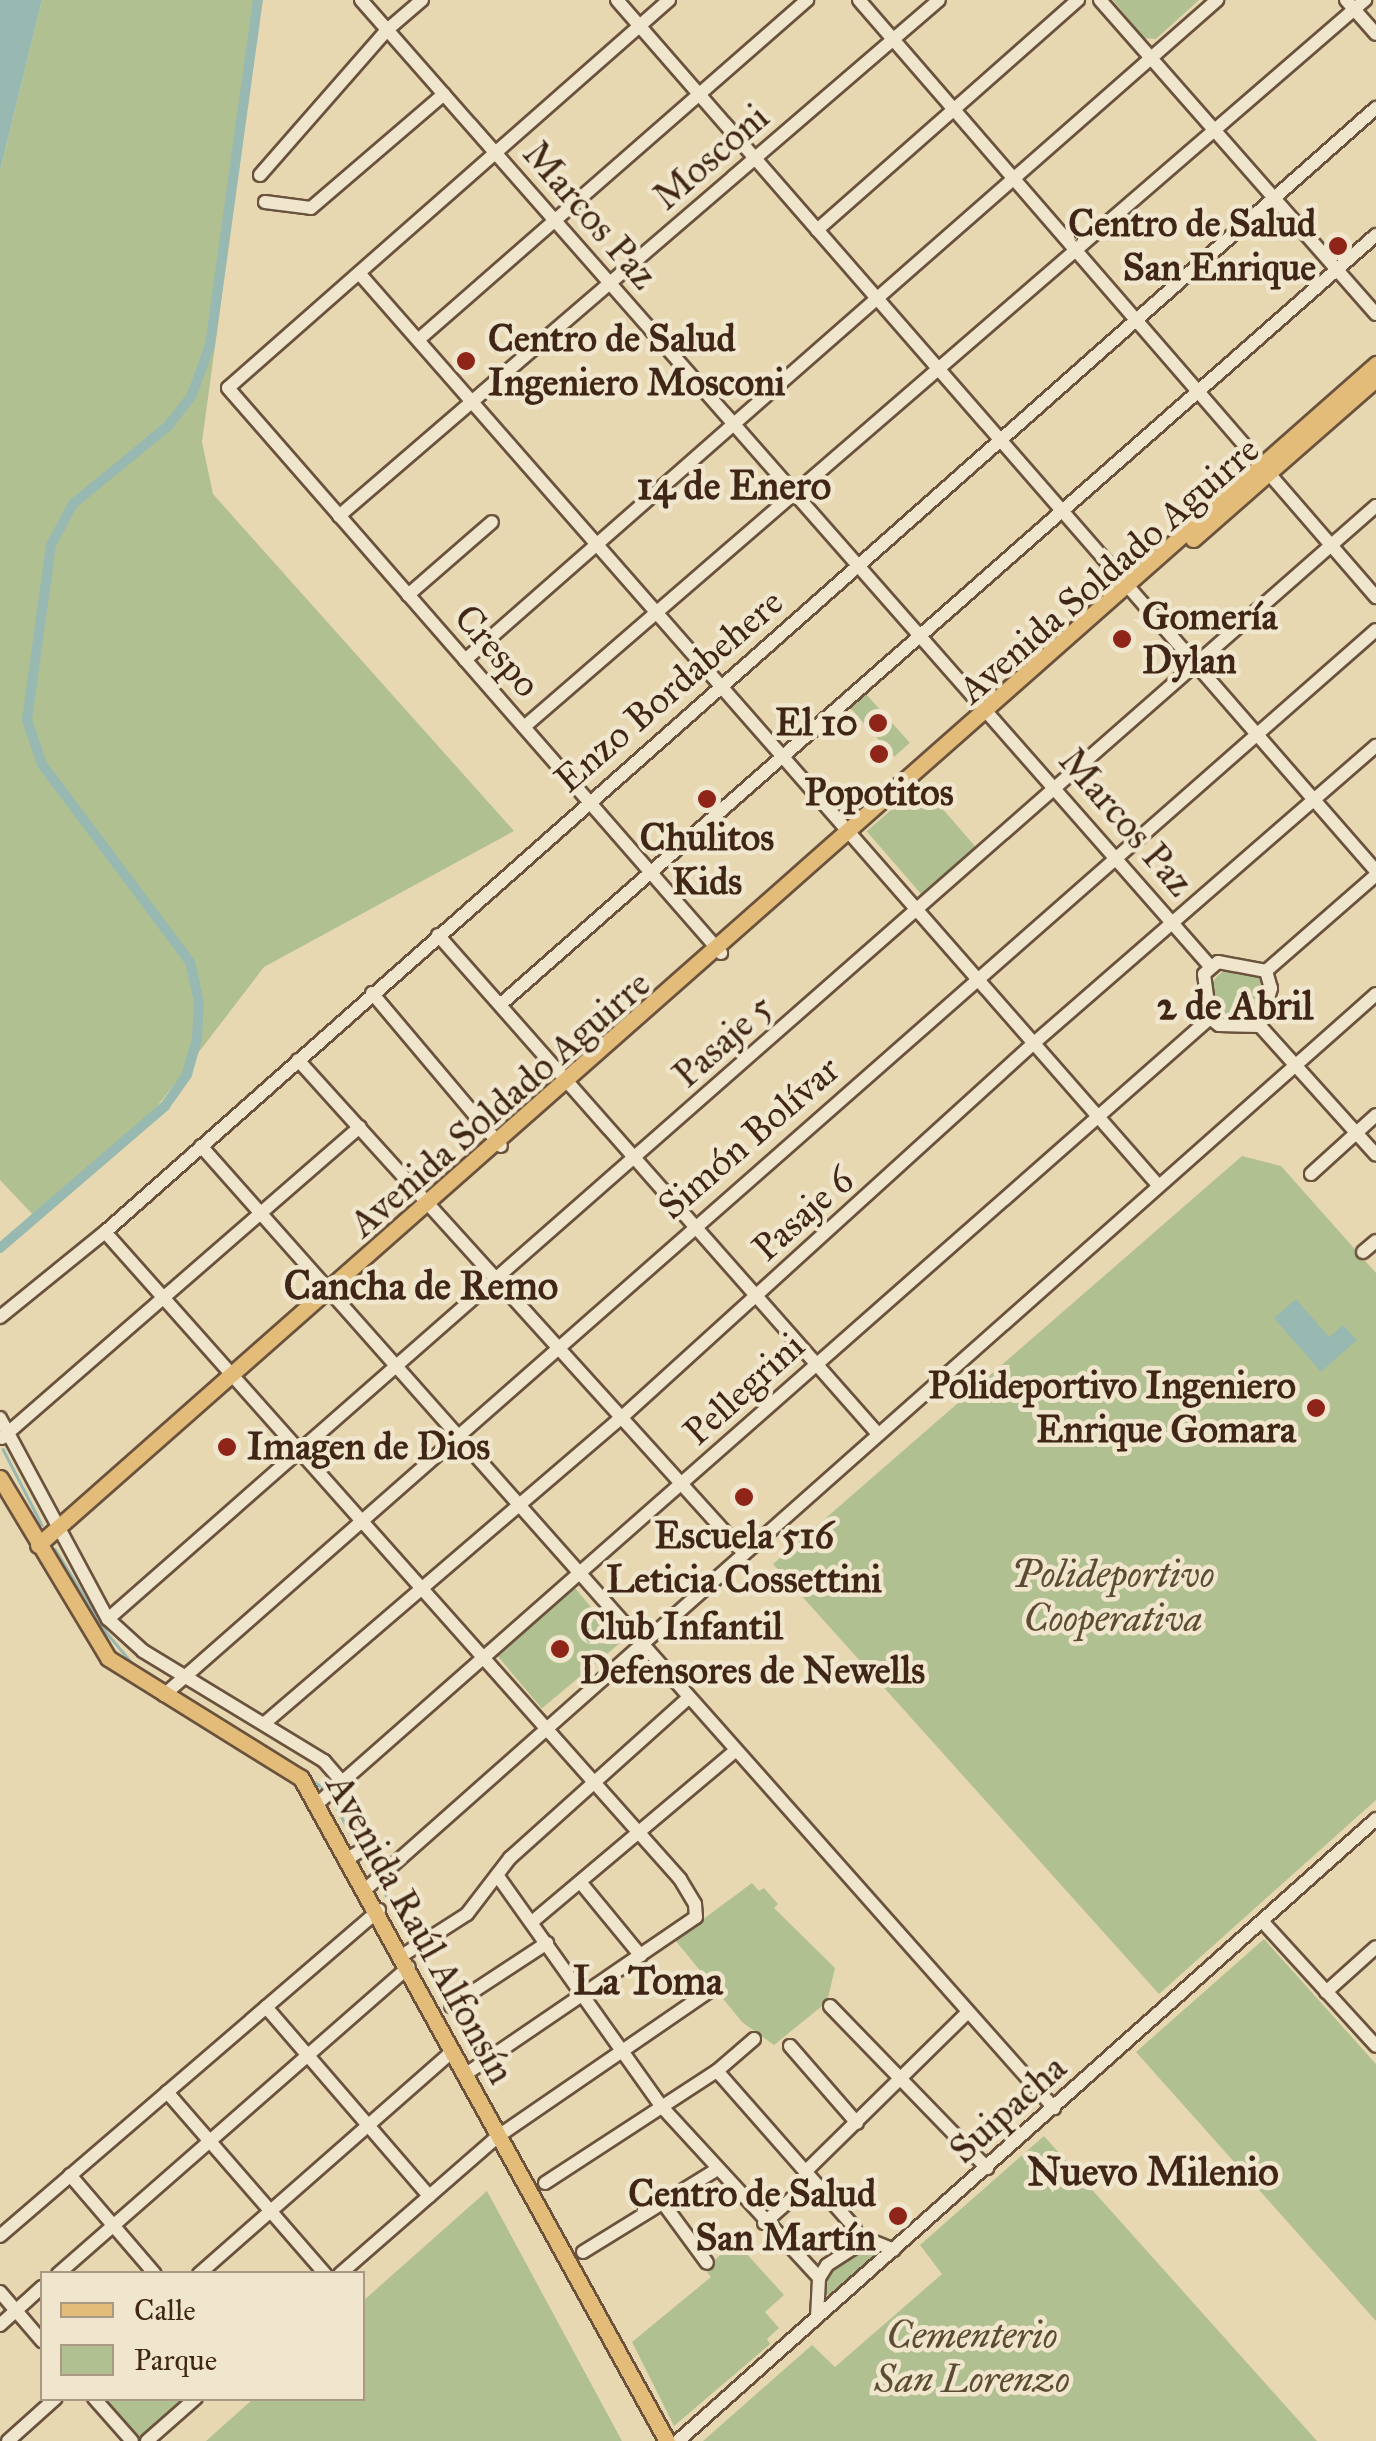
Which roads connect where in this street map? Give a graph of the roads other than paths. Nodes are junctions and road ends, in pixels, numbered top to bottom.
1 (361, 0) edge
2 (422, 0) edge
3 (617, 0) edge
4 (669, 0) edge
5 (808, 0) edge
6 (859, 0) edge
7 (939, 0) edge
8 (1078, 0) edge
9 (1100, 0) edge
10 (1217, 0) edge
11 (1355, 3) edge
12 (640, 26) junction
13 (388, 30) junction
14 (1376, 34) edge
15 (893, 40) junction
16 (1151, 58) junction
17 (444, 94) junction
18 (699, 94) junction
19 (1376, 108) edge
20 (954, 110) junction
21 (1214, 130) junction
22 (496, 153) junction
23 (755, 158) junction
24 (260, 175) dead end
25 (1014, 179) junction
26 (1274, 198) junction
27 (265, 202) dead end
28 (555, 220) junction
29 (817, 230) junction
30 (1376, 235) edge
31 (1076, 250) junction
32 (1336, 270) junction
33 (359, 272) junction
34 (610, 283) junction
35 (876, 299) junction
36 (1376, 314) edge
37 (1135, 319) junction
38 (418, 340) junction
39 (1376, 364) edge
40 (938, 370) junction
41 (1376, 379) edge
42 (1198, 391) junction
43 (472, 402) junction
44 (735, 424) junction
45 (999, 438) junction
46 (1265, 469) junction
47 (796, 492) junction
48 (1376, 506) edge
49 (1062, 511) junction
50 (339, 516) junction
51 (492, 522) dead end
52 (597, 544) junction
53 (1332, 546) junction
54 (858, 564) junction
55 (1129, 589) junction
56 (408, 595) junction
57 (1376, 597) edge
58 (657, 612) junction
59 (1376, 630) edge
60 (921, 635) junction
61 (465, 660) junction
62 (1195, 665) junction
63 (721, 686) junction
64 (989, 712) junction
65 (524, 728) junction
66 (1256, 735) junction
67 (1376, 746) edge
68 (782, 756) junction
69 (1055, 786) junction
70 (1314, 800) junction
71 (589, 802) junction
72 (850, 834) junction
73 (1118, 858) junction
74 (650, 872) junction
75 (1376, 873) edge
76 (915, 908) junction
77 (1174, 922) junction
78 (438, 935) junction
79 (718, 950) junction
80 (1210, 966) junction
81 (1266, 971) junction
82 (976, 978) junction
83 (372, 993) junction
84 (1376, 994) edge
85 (501, 1004) junction
86 (1210, 1018) junction
87 (1260, 1026) junction
88 (1034, 1043) junction
89 (298, 1060) junction
90 (1296, 1065) junction
91 (567, 1082) junction
92 (1095, 1113) junction
93 (1376, 1115) edge
94 (360, 1127) junction
95 (1356, 1133) junction
96 (498, 1143) junction
97 (202, 1146) junction
98 (1376, 1156) edge
99 (635, 1159) junction
100 (1311, 1174) dead end
101 (1158, 1185) junction
102 (427, 1205) junction
103 (262, 1215) junction
104 (694, 1226) junction
105 (105, 1232) junction
106 (1376, 1240) edge
107 (1363, 1252) dead end
108 (496, 1281) junction
109 (329, 1291) junction
110 (757, 1297) junction
111 (166, 1301) junction
112 (0, 1318) edge
113 (557, 1348) junction
114 (817, 1365) junction
115 (397, 1369) junction
116 (232, 1376) junction
117 (0, 1418) edge
118 (621, 1418) junction
119 (878, 1434) junction
120 (3, 1437) edge
121 (456, 1437) junction
122 (302, 1453) junction
123 (0, 1478) edge
124 (682, 1485) junction
125 (516, 1506) junction
126 (362, 1520) junction
127 (51, 1534) junction
128 (744, 1554) junction
129 (578, 1577) junction
130 (420, 1586) junction
131 (108, 1619) junction
132 (639, 1646) junction
133 (485, 1659) junction
134 (187, 1675) junction
135 (164, 1695) junction
136 (686, 1698) junction
137 (266, 1722) junction
138 (546, 1728) junction
139 (734, 1752) junction
140 (342, 1782) junction
141 (596, 1784) junction
142 (317, 1804) junction
143 (1376, 1819) edge
144 (641, 1834) junction
145 (498, 1875) junction
146 (581, 1883) junction
147 (366, 1888) junction
148 (378, 1910) junction
149 (1262, 1921) junction
150 (532, 1922) junction
151 (547, 1944) junction
152 (1376, 1947) edge
153 (642, 1956) junction
154 (406, 1961) junction
155 (711, 1990) dead end
156 (1326, 1992) junction
157 (586, 1998) junction
158 (450, 2006) dead end
159 (830, 2006) dead end
160 (266, 2007) junction
161 (968, 2012) junction
162 (754, 2039) dead end
163 (790, 2046) dead end
164 (1376, 2046) edge
165 (452, 2052) junction
166 (625, 2053) junction
167 (308, 2056) junction
168 (717, 2072) junction
169 (464, 2074) junction
170 (901, 2076) junction
171 (167, 2092) junction
172 (662, 2107) junction
173 (1054, 2108) junction
174 (857, 2123) junction
175 (368, 2126) junction
176 (497, 2137) junction
177 (210, 2141) junction
178 (987, 2168) junction
179 (716, 2170) junction
180 (70, 2175) junction
181 (808, 2177) junction
182 (546, 2182) dead end
183 (429, 2196) junction
184 (663, 2203) junction
185 (270, 2211) junction
186 (764, 2223) junction
187 (114, 2225) junction
188 (0, 2236) edge
189 (859, 2241) junction
190 (894, 2250) junction
191 (583, 2252) dead end
192 (707, 2262) dead end
193 (61, 2271) edge
194 (153, 2271) edge
195 (202, 2271) edge
196 (322, 2271) edge
197 (343, 2271) edge
198 (819, 2278) junction
199 (40, 2289) edge
200 (0, 2292) edge
201 (16, 2310) junction
202 (817, 2316) junction
203 (0, 2324) edge
204 (40, 2338) edge
205 (53, 2401) edge
206 (97, 2401) edge
207 (193, 2401) edge
208 (8, 2441) edge
209 (132, 2441) edge
210 (147, 2441) edge
211 (668, 2441) edge
212 (678, 2441) edge

1 - 13 street, Marcos Paz
2 - 13 street
3 - 12 street
4 - 12 street
5 - 18 street
6 - 15 street
7 - 15 street, Mosconi
8 - 20 street
9 - 16 street
10 - 16 street
11 - 14 street
11 - 21 street
12 - 18 street
12 - 22 street
13 - 17 street, Marcos Paz
13 - 24 street
15 - 20 street
15 - 23 street, Mosconi
16 - 21 street
16 - 25 street
17 - 22 street, Marcos Paz
17 - 27 street
18 - 23 street
18 - 28 street
19 - 26 street, Enzo Bordabehere
20 - 25 street
20 - 29 street
21 - 26 street
21 - 31 street
22 - 28 street, Marcos Paz
22 - 33 street
23 - 29 street
23 - 34 street, Mosconi
25 - 31 street
25 - 35 street
26 - 32 street
26 - 37 street, Enzo Bordabehere
28 - 34 street, Marcos Paz
28 - 38 street
29 - 35 street
30 - 32 street
31 - 37 street
31 - 40 street
32 - 36 street
32 - 42 street
33 - 38 street
33 - 50 street, Crespo
34 - 43 street, Mosconi
34 - 44 street, Marcos Paz
35 - 40 street
35 - 44 street
37 - 42 street
37 - 45 street, Enzo Bordabehere
38 - 43 street
39 - 46 main road, Avenida Soldado Aguirre
40 - 45 street
40 - 47 street
41 - 46 main road, Avenida Soldado Aguirre
42 - 46 street
42 - 49 street
43 - 50 street, Mosconi
43 - 52 street
44 - 47 street, Marcos Paz
44 - 52 street
45 - 49 street
45 - 54 street, Enzo Bordabehere
46 - 53 street
46 - 55 main road, Avenida Soldado Aguirre
47 - 54 street, Marcos Paz
47 - 58 street
48 - 53 street, Pasaje 5
49 - 55 street
49 - 60 street
50 - 56 street, Crespo
51 - 56 street
52 - 58 street
52 - 61 street
53 - 57 street
53 - 62 street, Pasaje 5
54 - 60 street, Marcos Paz
54 - 63 street, Enzo Bordabehere
55 - 62 street
55 - 64 main road, Avenida Soldado Aguirre
56 - 61 street, Crespo
58 - 63 street
58 - 65 street
59 - 66 street, Simón Bolívar
60 - 64 street, Marcos Paz
60 - 68 street
61 - 65 street, Crespo
62 - 66 street
62 - 69 street, Pasaje 5
63 - 68 street
63 - 71 street, Enzo Bordabehere
64 - 69 street, Marcos Paz
64 - 72 main road, Avenida Soldado Aguirre
65 - 71 street, Crespo
66 - 70 street
66 - 73 street, Simón Bolívar
67 - 70 street, Pasaje 6
68 - 72 street
68 - 74 street
69 - 73 street, Marcos Paz
69 - 76 street, Pasaje 5
70 - 75 street
70 - 77 street, Pasaje 6
71 - 74 street, Crespo
71 - 78 street, Enzo Bordabehere
72 - 76 street
72 - 79 main road, Avenida Soldado Aguirre
73 - 77 street, Marcos Paz
73 - 82 street, Simón Bolívar
74 - 79 street, Crespo
74 - 85 street
75 - 81 street
76 - 82 street
76 - 99 street, Pasaje 5
77 - 80 street, Marcos Paz
77 - 88 street, Pasaje 6
78 - 83 street, Enzo Bordabehere
78 - 85 street
79 - 91 main road, Avenida Soldado Aguirre
80 - 81 street
80 - 86 street
81 - 87 street
82 - 88 street
82 - 104 street, Simón Bolívar
83 - 89 street, Enzo Bordabehere
83 - 96 street
84 - 90 street
85 - 91 street
86 - 87 street
86 - 92 street, Pellegrini
87 - 90 street
88 - 92 street
88 - 110 street, Pasaje 6
89 - 94 street
89 - 97 street, Enzo Bordabehere
90 - 95 street
90 - 101 street
91 - 96 main road, Avenida Soldado Aguirre
91 - 99 street
92 - 101 street
92 - 114 street, Pellegrini
93 - 95 street
94 - 102 street
94 - 103 street
95 - 98 street
95 - 100 street
96 - 102 main road, Avenida Soldado Aguirre
97 - 103 street
97 - 105 street, Enzo Bordabehere
99 - 104 street
99 - 108 street, Pasaje 5
101 - 119 street
102 - 108 street
102 - 109 main road, Avenida Soldado Aguirre
103 - 109 street
103 - 111 street
104 - 110 street
104 - 113 street, Simón Bolívar
105 - 111 street
105 - 112 street, Enzo Bordabehere
106 - 107 street
108 - 113 street
108 - 115 street, Pasaje 5
109 - 115 street
109 - 116 main road, Avenida Soldado Aguirre
110 - 114 street
110 - 118 street, Pasaje 6
111 - 116 street
111 - 120 street
113 - 118 street
113 - 121 street, Simón Bolívar
114 - 119 street
114 - 124 street, Pellegrini
115 - 121 street
115 - 122 street, Pasaje 5
116 - 122 street
116 - 127 main road, Avenida Soldado Aguirre
117 - 120 street
118 - 124 street
118 - 125 street, Pasaje 6
119 - 128 street
120 - 127 street
121 - 125 street
121 - 126 street, Simón Bolívar
122 - 126 street
122 - 131 street, Pasaje 5
123 - 127 main road, Avenida Raúl Alfonsín
124 - 128 street
124 - 129 street, Pellegrini
125 - 129 street
125 - 130 street, Pasaje 6
126 - 130 street
126 - 134 street, Simón Bolívar
127 - 131 street
127 - 135 main road, Avenida Raúl Alfonsín
128 - 132 street
129 - 132 street
129 - 133 street, Pellegrini
130 - 133 street
130 - 137 street, Pasaje 6
131 - 134 street
132 - 136 street
132 - 138 street
133 - 138 street
133 - 140 street, Pellegrini
134 - 135 street, Simón Bolívar
134 - 137 street
135 - 142 main road, Avenida Raúl Alfonsín
136 - 139 street
136 - 141 street
137 - 140 street
138 - 141 street
138 - 147 street
139 - 144 street
139 - 161 street
140 - 142 street, Pellegrini
141 - 144 street
141 - 145 street
142 - 147 main road, Avenida Raúl Alfonsín
143 - 149 street, Suipacha
144 - 146 street
144 - 153 street
145 - 150 street
145 - 154 street
146 - 150 street
146 - 153 street
147 - 148 main road, Avenida Raúl Alfonsín
148 - 154 main road, Avenida Raúl Alfonsín
148 - 160 street
149 - 156 street
149 - 173 street, Suipacha
150 - 151 street
151 - 157 street
151 - 158 street
152 - 156 street
153 - 157 street
154 - 165 main road, Avenida Raúl Alfonsín
154 - 167 street
155 - 166 street
156 - 164 street
157 - 166 street
157 - 169 street
159 - 170 street
160 - 167 street
160 - 171 street
161 - 170 street
161 - 173 street
162 - 168 street
163 - 174 street
165 - 169 main road, Avenida Raúl Alfonsín
165 - 175 street
166 - 172 street
166 - 176 street
167 - 175 street
167 - 177 street
168 - 172 street
168 - 181 street
169 - 176 main road, Avenida Raúl Alfonsín
170 - 174 street
170 - 178 street
171 - 177 street
171 - 180 street
172 - 179 street
172 - 182 street
173 - 178 street, Suipacha
174 - 181 street
175 - 183 street
175 - 185 street
176 - 183 street
176 - 211 main road, Avenida Raúl Alfonsín
177 - 185 street
177 - 187 street
178 - 190 street, Suipacha
179 - 184 street
179 - 186 street
180 - 187 street
180 - 188 street
181 - 186 street
181 - 189 street
183 - 197 street
184 - 191 street
184 - 192 street
185 - 195 street
185 - 196 street
186 - 198 street
187 - 193 street
187 - 194 street
189 - 190 street
189 - 198 street
190 - 202 street, Suipacha
198 - 202 street
199 - 201 street
200 - 201 street
201 - 203 street
201 - 204 street
202 - 212 street, Suipacha
205 - 208 street
206 - 209 street
207 - 210 street

